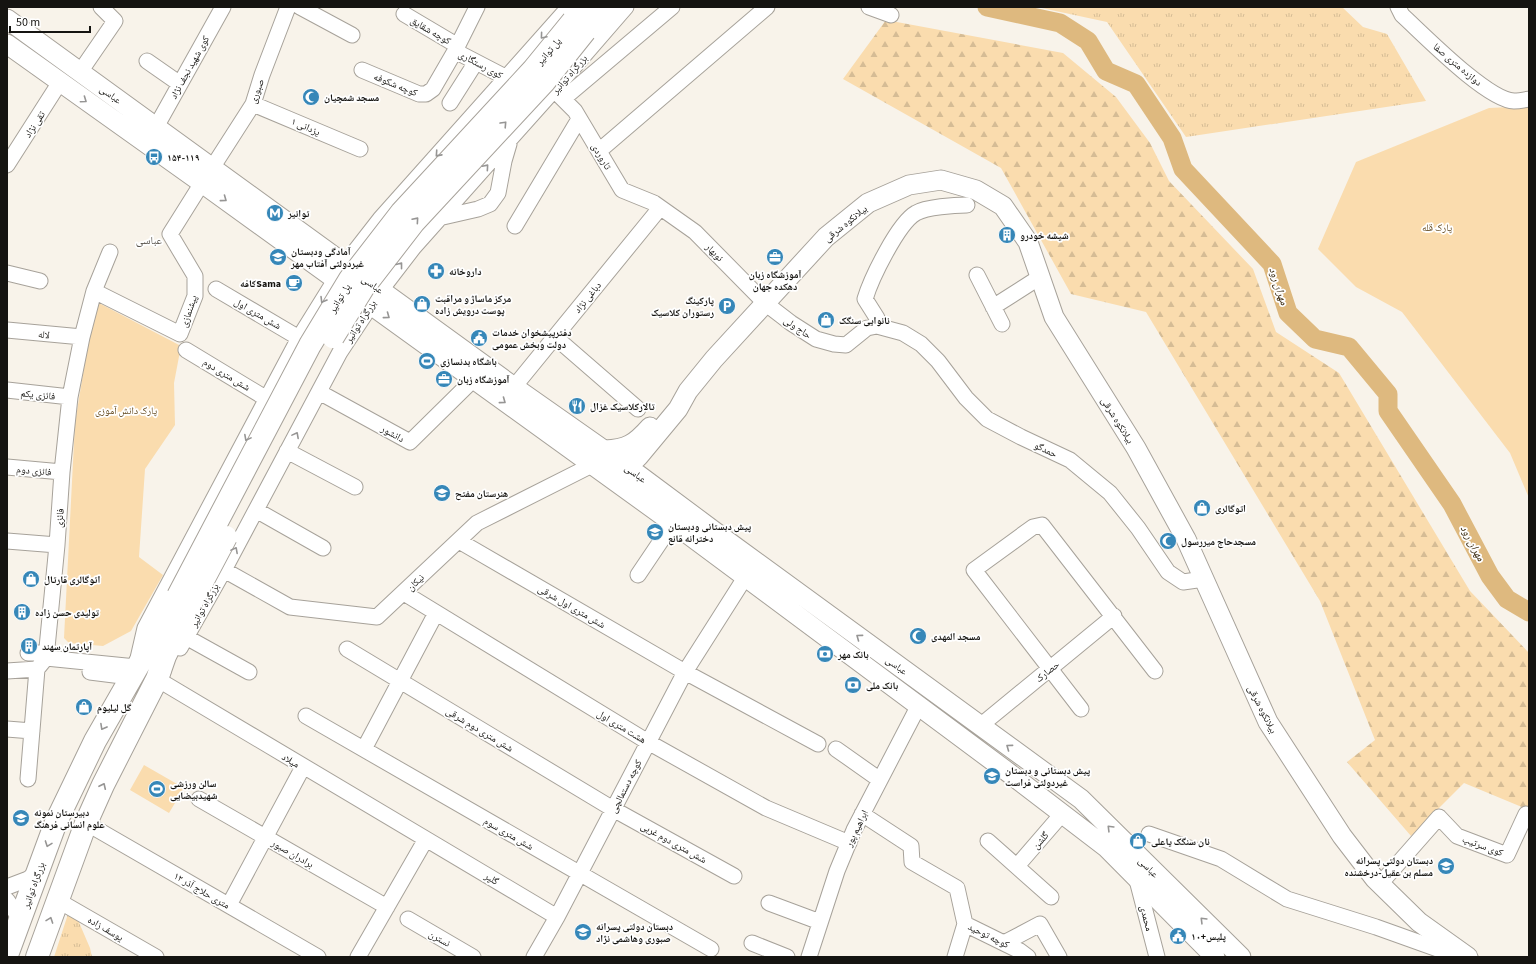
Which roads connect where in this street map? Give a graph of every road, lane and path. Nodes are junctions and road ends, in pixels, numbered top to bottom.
1 (101, 7) edge
2 (222, 7) edge
3 (288, 7) edge
4 (300, 7) edge
5 (477, 7) edge
6 (609, 7) edge
7 (626, 7) edge
8 (672, 7) edge
9 (767, 7) edge
10 (868, 7) edge
11 (1398, 7) edge
12 (404, 14) dead end
13 (891, 16) dead end
14 (578, 17) edge
15 (7, 19) edge
16 (352, 35) dead end
17 (7, 44) edge
18 (457, 48) junction
19 (62, 59) junction
20 (147, 61) dead end
21 (476, 62) junction
22 (362, 70) dead end
23 (80, 72) junction
24 (507, 78) junction
25 (55, 79) junction
26 (180, 84) junction
27 (558, 95) junction
28 (1529, 99) edge
29 (450, 103) dead end
30 (253, 104) junction
31 (579, 119) junction
32 (156, 127) junction
33 (511, 139) junction
34 (360, 149) dead end
35 (599, 151) junction
36 (7, 165) edge
37 (207, 176) junction
38 (967, 205) dead end
39 (660, 208) junction
40 (443, 216) junction
41 (380, 219) junction
42 (515, 226) dead end
43 (414, 247) junction
44 (110, 252) dead end
45 (7, 272) edge
46 (340, 272) junction
47 (976, 275) dead end
48 (1040, 277) junction
49 (40, 281) dead end
50 (216, 289) dead end
51 (94, 291) junction
52 (375, 297) junction
53 (765, 303) junction
54 (993, 306) junction
55 (1002, 324) dead end
56 (877, 326) junction
57 (7, 330) edge
58 (302, 333) junction
59 (82, 337) junction
60 (555, 337) junction
61 (186, 350) dead end
62 (340, 352) junction
63 (474, 379) junction
64 (514, 387) junction
65 (7, 390) edge
66 (688, 391) junction
67 (319, 392) junction
68 (70, 397) junction
69 (268, 399) junction
70 (638, 409) dead end
71 (605, 450) junction
72 (287, 451) junction
73 (592, 465) junction
74 (7, 467) edge
75 (628, 467) junction
76 (62, 472) junction
77 (615, 481) junction
78 (355, 487) dead end
79 (256, 510) junction
80 (673, 523) junction
81 (7, 541) edge
82 (459, 541) junction
83 (57, 545) junction
84 (323, 548) dead end
85 (224, 570) junction
86 (638, 575) dead end
87 (746, 576) junction
88 (1204, 579) junction
89 (404, 593) junction
90 (185, 599) junction
91 (436, 613) junction
92 (1114, 616) junction
93 (186, 637) junction
94 (347, 649) dead end
95 (28, 653) dead end
96 (43, 661) junction
97 (1051, 668) junction
98 (7, 671) edge
99 (1155, 671) dead end
100 (133, 672) junction
101 (248, 672) dead end
102 (685, 672) junction
103 (157, 679) junction
104 (400, 681) junction
105 (919, 705) junction
106 (1081, 709) dead end
107 (306, 716) dead end
108 (980, 726) junction
109 (7, 729) edge
110 (32, 731) junction
111 (648, 742) junction
112 (818, 744) dead end
113 (364, 749) junction
114 (836, 749) dead end
115 (303, 766) junction
116 (28, 779) dead end
117 (880, 780) junction
118 (199, 799) dead end
119 (613, 809) junction
120 (862, 814) junction
121 (1062, 814) junction
122 (1526, 814) dead end
123 (86, 823) junction
124 (1149, 834) dead end
125 (265, 837) junction
126 (426, 839) junction
127 (988, 841) dead end
128 (849, 843) junction
129 (1017, 866) junction
130 (38, 872) junction
131 (580, 873) junction
132 (734, 876) dead end
133 (1137, 880) junction
134 (1380, 884) junction
135 (7, 887) edge
136 (1051, 897) dead end
137 (7, 900) edge
138 (57, 900) junction
139 (769, 903) dead end
140 (229, 905) junction
141 (387, 907) junction
142 (557, 917) junction
143 (408, 919) dead end
144 (20, 920) junction
145 (820, 922) junction
146 (965, 924) junction
147 (752, 943) dead end
148 (1004, 943) junction
149 (711, 949) dead end
150 (7, 955) edge
151 (316, 956) edge
152 (37, 957) edge
153 (156, 957) edge
154 (358, 957) edge
155 (473, 957) edge
156 (534, 957) edge
157 (787, 957) edge
158 (809, 957) edge
159 (956, 957) edge
160 (1028, 957) edge
161 (1059, 957) edge
162 (1157, 957) edge
163 (1215, 957) edge
164 (1240, 957) edge
165 (1461, 957) edge
166 (1468, 957) edge

1 - 23 street
2 - 26 street, کوی شهید نجف نژاد
3 - 30 street, صبوری
4 - 16 street
5 - 18 street, کوی رستگاری
6 - 14 highway, بزرگراه توانیر
7 - 27 street, بزرگراه توانیر
8 - 27 street
9 - 35 street
10 - 13 street
11 - 28 street, دوازده متری صفا
12 - 18 street, کوچه شقایق
14 -> 24 street, بزرگراه توانیر
14 - 90 highway, پل توانیر, bridge
15 - 19 main road, عباسى
17 - 25 main road, عباسى
18 - 21 street, کوی رستگاری
18 - 22 street, کوچه شکوفه
19 - 23 main road, عباسى
19 - 25 main road
20 - 26 street
21 - 24 street, کوی رستگاری
21 - 29 street
23 - 32 main road, عباسى
24 -> 41 street, بزرگراه توانیر
25 - 36 street, تقی نژاد
25 -> 37 main road, عباسى
26 - 32 street, کوی شهید نجف نژاد
27 - 31 street, تاروردی
27 - 33 street, بزرگراه توانیر
30 - 34 street, یزدانی ۱
30 - 37 street, صبوری
31 - 35 street, تاروردی
31 - 42 street
32 - 37 main road, عباسى
40 -> 33 street, بزرگراه توانیر
33 - 40 street
35 - 39 street, تاروردی
37 - 46 main road, عباسى
37 - 51 street, پیشنمازی
38 - 56 street
39 - 53 street, نوبهار
39 - 60 street, دباغی نژاد
40 - 43 street, بزرگراه توانیر
41 - 43 street
41 - 46 street, بزرگراه توانیر
52 -> 43 street, بزرگراه توانیر
44 - 51 street, فائزی
45 - 49 street
46 - 52 main road, عباسى
46 -> 58 street, بزرگراه توانیر
47 - 54 street
48 - 53 main road, بیلانکوه شرقی
48 - 54 street
48 - 88 main road, بیلانکوه شرقی
50 - 58 street, شش متری اول
51 - 59 street, فائزی
52 - 62 street, بزرگراه توانیر
52 -> 63 main road, عباسى
52 - 64 main road, عباسى
53 - 56 street, حاج ولی
53 - 66 main road, بیلانکوه شرقی
54 - 55 street
56 - 88 street, حمدگو
57 - 59 street, لاله
58 - 62 street
58 - 69 street, بزرگراه توانیر
59 - 68 street, فائزی
60 - 64 street, دباغی نژاد
60 - 70 street
61 - 69 street, شش متری دوم
62 - 67 street, بزرگراه توانیر
63 - 67 street, دانشور
63 -> 73 main road, عباسى
64 - 71 main road, عباسى
65 - 68 street, فائزی یکم
66 - 71 main road, بیلانکوه شرقی
66 - 75 main road, بیلانکوه شرقی
72 -> 67 street, بزرگراه توانیر
68 - 76 street, فائزی
69 -> 100 street, بزرگراه توانیر
71 - 75 main road, عباسى
72 - 78 street
72 - 79 street, بزرگراه توانیر
73 - 77 main road, عباسى
73 - 82 street, نیکان
74 - 76 street, فائزی دوم
75 - 77 main road, بیلانکوه شرقی
108 -> 75 main road, عباسى
76 - 83 street, فائزی
77 - 80 main road, عباسى
79 - 84 street
85 -> 79 street, بزرگراه توانیر
80 - 86 street
80 - 87 main road, عباسى
81 - 83 street
82 - 89 street, نیکان
82 - 102 street, شش متری اول شرقی
83 - 96 street, فائزی
85 - 89 street, نیکان
85 - 93 street, بزرگراه توانیر
87 - 102 street, کوچه دستمالچی
87 - 105 main road, عباسى
88 - 134 main road, بیلانکوه شرقی
89 - 91 street, هشت متری اول
90 - 100 highway, بزرگراه توانیر
90 - 103 highway, بزرگراه توانیر
91 - 104 street
91 - 111 street, هشت متری اول
92 - 97 street, حصارک
92 - 97 street
92 - 99 street
93 - 101 street
93 - 103 street, بزرگراه توانیر
94 - 104 street, شش متری دوم شرقی
95 - 96 street
96 - 98 street
96 - 100 street
96 - 110 street, فائزی
97 - 106 street
97 - 108 street, حصارک
100 -> 130 highway, بزرگراه توانیر
102 - 111 street, کوچه دستمالچی
102 - 112 street, شش متری اول شرقی
103 - 115 street, میلاد
123 -> 103 highway, بزرگراه توانیر
104 - 113 street
104 - 119 street, شش متری دوم شرقی
105 - 117 street, ابراهیم پور
105 - 121 main road, عباسى
107 - 113 street, شش متری سوم
164 -> 108 main road, عباسى
109 - 110 street
110 - 116 street, فائزی
111 - 119 street, کوچه دستمالچی
111 - 128 street, هشت متری اول
113 - 131 street, شش متری سوم
114 - 117 street
115 - 125 street
115 - 126 street, میلاد
117 - 120 street, ابراهیم پور
118 - 125 street, برادران صبور
119 - 131 street, کوچه دستمالچی
119 - 132 street, شش متری دوم غربی
120 - 128 street, ابراهیم پور
120 - 146 street, کوچه توحید
121 - 129 street, گلشن
121 - 133 main road, عباسى
122 - 134 street, کوی سرتیپ
123 - 138 highway, بزرگراه توانیر
123 - 140 street, ۱۲ متری حلاج آذر
124 - 165 street
125 - 140 street
125 - 141 street, برادران صبور
126 - 141 street
126 - 142 street, گلپر
127 - 129 street
128 - 145 street, ابراهیم پور
129 - 136 street
130 - 135 street
130 - 144 highway, بزرگراه توانیر
131 - 142 street, کوچه دستمالچی
131 - 149 street, شش متری سوم
133 - 162 street, محمدی
133 - 163 main road, عباسى
134 - 166 main road, بیلانکوه شرقی
137 - 144 street
152 -> 138 highway, بزرگراه توانیر
138 - 153 street, یوسف زاده
139 - 145 street
140 - 151 street, ۱۲ متری حلاج آذر
141 - 154 street
142 - 156 street, کوچه دستمالچی
143 - 155 street, نسترن
144 - 150 highway, بزرگراه توانیر
145 - 158 street, ابراهیم پور
146 - 148 street, کوچه توحید
146 - 159 street
147 - 157 street
148 - 160 street, کوچه توحید
148 - 161 street

